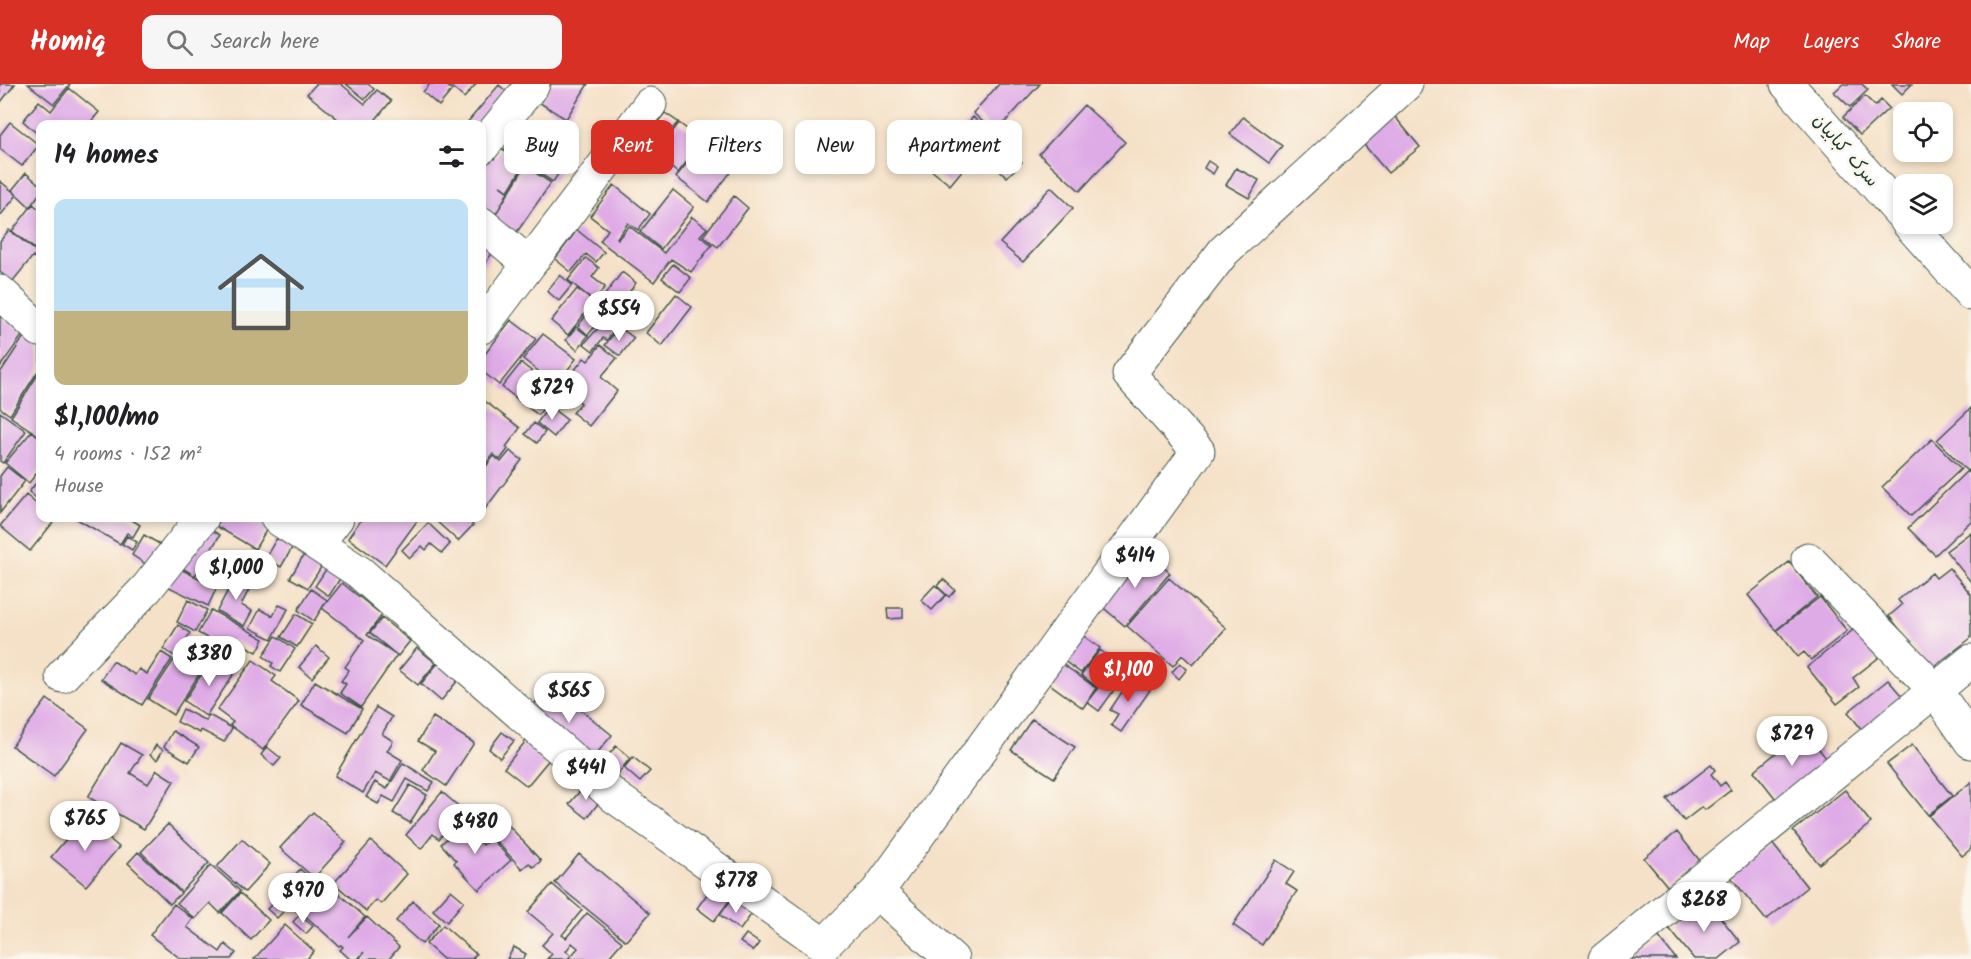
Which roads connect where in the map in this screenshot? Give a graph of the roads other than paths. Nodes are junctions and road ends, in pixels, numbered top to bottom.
1 (533, 84) edge
2 (1406, 84) edge
3 (1787, 84) edge
4 (650, 104) dead end
5 (486, 142) edge
6 (1893, 204) edge
7 (486, 227) edge
8 (1918, 234) edge
9 (529, 264) junction
10 (0, 292) edge
11 (1971, 294) edge
12 (486, 322) edge
13 (36, 326) edge
14 (199, 522) edge
15 (283, 522) edge
16 (334, 522) edge
17 (317, 544) junction
18 (1808, 559) dead end
19 (1971, 661) edge
20 (62, 676) dead end
21 (1935, 690) junction
22 (1971, 742) edge
23 (877, 892) junction
24 (952, 959) edge
25 (1605, 959) edge

1 - 5 street
2 - 23 street
3 - 6 street, سرک کبابیان
4 - 9 street
7 - 9 street
8 - 11 street
9 - 12 street
10 - 13 street
14 - 20 street
15 - 17 street
16 - 17 street
17 - 23 street
18 - 21 street
19 - 21 street
21 - 22 street
21 - 25 street
23 - 24 street

